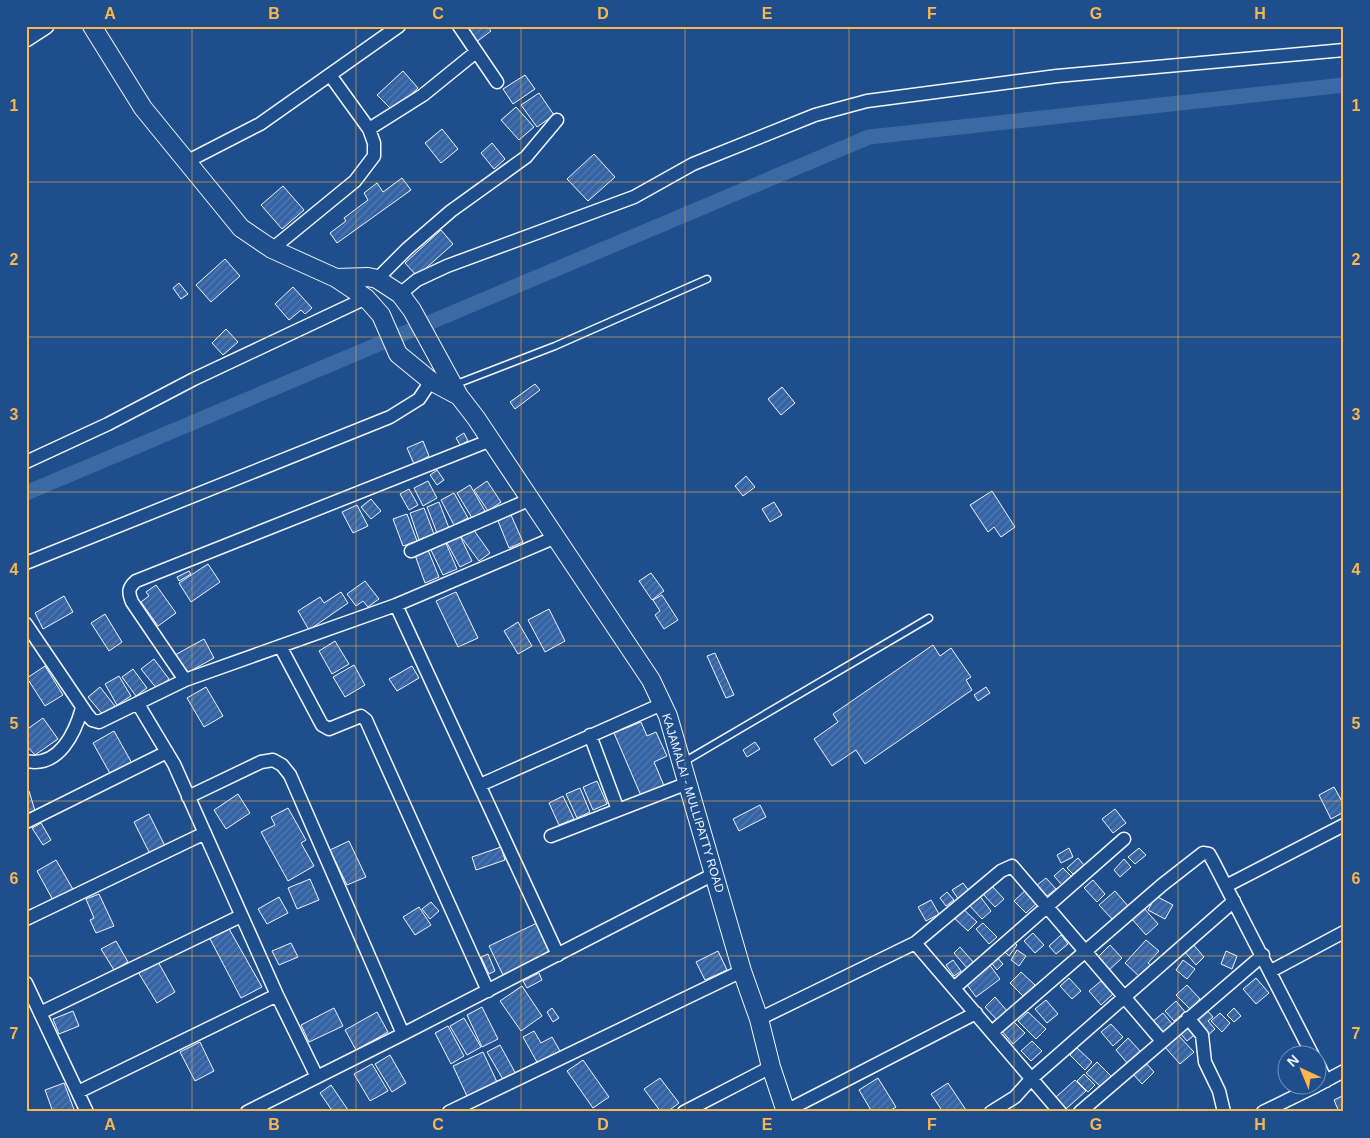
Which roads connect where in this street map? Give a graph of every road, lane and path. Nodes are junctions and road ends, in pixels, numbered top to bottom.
1 (46, 26) edge
2 (92, 26) edge
3 (399, 26) edge
4 (459, 26) edge
5 (26, 39) edge
6 (1344, 50) edge
7 (476, 52) junction
8 (330, 75) junction
9 (497, 82) dead end
10 (557, 120) dead end
11 (369, 129) junction
12 (186, 162) junction
13 (272, 249) junction
14 (336, 278) junction
15 (377, 279) junction
16 (706, 279) dead end
17 (400, 294) junction
18 (366, 298) junction
19 (432, 381) junction
20 (456, 391) junction
21 (491, 440) junction
22 (26, 462) edge
23 (530, 499) junction
24 (556, 537) junction
25 (411, 551) dead end
26 (26, 563) edge
27 (396, 605) junction
28 (929, 618) dead end
29 (26, 624) edge
30 (280, 646) junction
31 (185, 680) junction
32 (138, 704) junction
33 (662, 704) junction
34 (82, 708) junction
35 (590, 735) junction
36 (167, 752) junction
37 (26, 760) edge
38 (682, 763) junction
39 (688, 783) junction
40 (480, 785) junction
41 (188, 797) junction
42 (618, 810) junction
43 (26, 822) edge
44 (1344, 825) edge
45 (204, 833) junction
46 (551, 836) dead end
47 (1124, 839) dead end
48 (714, 874) junction
49 (1226, 886) junction
50 (1234, 901) junction
51 (1048, 906) junction
52 (241, 916) junction
53 (26, 920) edge
54 (1344, 932) edge
55 (915, 943) junction
56 (1086, 951) junction
57 (558, 955) junction
58 (1262, 955) junction
59 (742, 971) junction
60 (1271, 971) junction
61 (26, 983) edge
62 (954, 988) junction
63 (488, 991) junction
64 (277, 995) junction
65 (1124, 996) junction
66 (40, 1013) junction
67 (976, 1013) junction
68 (1188, 1018) junction
69 (759, 1019) junction
70 (992, 1032) junction
71 (403, 1034) junction
72 (1162, 1041) junction
73 (1308, 1046) edge
74 (771, 1067) junction
75 (1344, 1071) edge
76 (317, 1077) junction
77 (1032, 1078) junction
78 (1328, 1080) edge
79 (78, 1092) junction
80 (1296, 1096) edge
81 (255, 1110) edge
82 (786, 1111) edge
83 (87, 1112) edge
84 (449, 1112) edge
85 (684, 1112) edge
86 (991, 1112) edge
87 (1060, 1112) edge
88 (1080, 1112) edge
89 (1224, 1112) edge
90 (1263, 1112) edge

1 - 5 street
2 - 12 main road, KAJAMALAI - MULLIPATTY ROAD
3 - 8 street
4 - 7 street
6 - 17 street
7 - 9 street
7 - 11 street
8 - 11 street
8 - 12 street
10 - 15 street
11 - 13 street
12 - 13 main road, KAJAMALAI - MULLIPATTY ROAD
13 - 14 main road, KAJAMALAI - MULLIPATTY ROAD
14 - 15 main road, KAJAMALAI - MULLIPATTY ROAD
14 - 18 main road, KAJAMALAI - MULLIPATTY ROAD
15 - 17 main road, KAJAMALAI - MULLIPATTY ROAD
16 - 20 lane
17 - 20 main road, KAJAMALAI - MULLIPATTY ROAD
18 - 19 main road, KAJAMALAI - MULLIPATTY ROAD
18 - 22 street
19 - 20 main road, KAJAMALAI - MULLIPATTY ROAD
19 - 26 street
20 - 21 main road, KAJAMALAI - MULLIPATTY ROAD
21 - 23 main road, KAJAMALAI - MULLIPATTY ROAD
21 - 31 street
23 - 24 main road, KAJAMALAI - MULLIPATTY ROAD
23 - 25 street
24 - 27 street
24 - 33 main road, KAJAMALAI - MULLIPATTY ROAD
27 - 30 street
27 - 40 street
28 - 38 lane
29 - 34 street
30 - 31 street
30 - 63 street
31 - 32 street
32 - 34 street
32 - 36 street
33 - 35 street
33 - 38 main road, KAJAMALAI - MULLIPATTY ROAD
34 - 37 street
35 - 40 street
35 - 42 street
36 - 41 street
36 - 43 street
38 - 39 main road, KAJAMALAI - MULLIPATTY ROAD
39 - 42 street
39 - 48 main road, KAJAMALAI - MULLIPATTY ROAD
40 - 57 street
41 - 45 street
41 - 71 street
42 - 46 street
44 - 49 street
45 - 52 street
45 - 53 street
47 - 51 street
48 - 57 street
48 - 59 main road, KAJAMALAI - MULLIPATTY ROAD
49 - 50 street
49 - 56 street
50 - 58 street
50 - 65 street
51 - 55 street
51 - 56 street
51 - 62 street
52 - 64 street
52 - 66 street
54 - 60 street
55 - 62 street
55 - 69 street
56 - 65 street
56 - 70 street
57 - 63 street
58 - 60 street
58 - 68 street
59 - 69 main road, KAJAMALAI - MULLIPATTY ROAD
59 - 84 street
60 - 73 street
61 - 66 street
62 - 67 street
63 - 71 street
64 - 76 street
64 - 79 street
65 - 72 street
65 - 77 street
66 - 79 street
67 - 70 street
67 - 82 street
68 - 72 street
68 - 89 street
69 - 74 main road, KAJAMALAI - MULLIPATTY ROAD
70 - 77 street
71 - 76 street
72 - 88 street
74 - 82 main road, KAJAMALAI - MULLIPATTY ROAD
74 - 85 street
75 - 78 street
76 - 81 street
77 - 86 street
77 - 87 street
79 - 83 street
80 - 90 street

